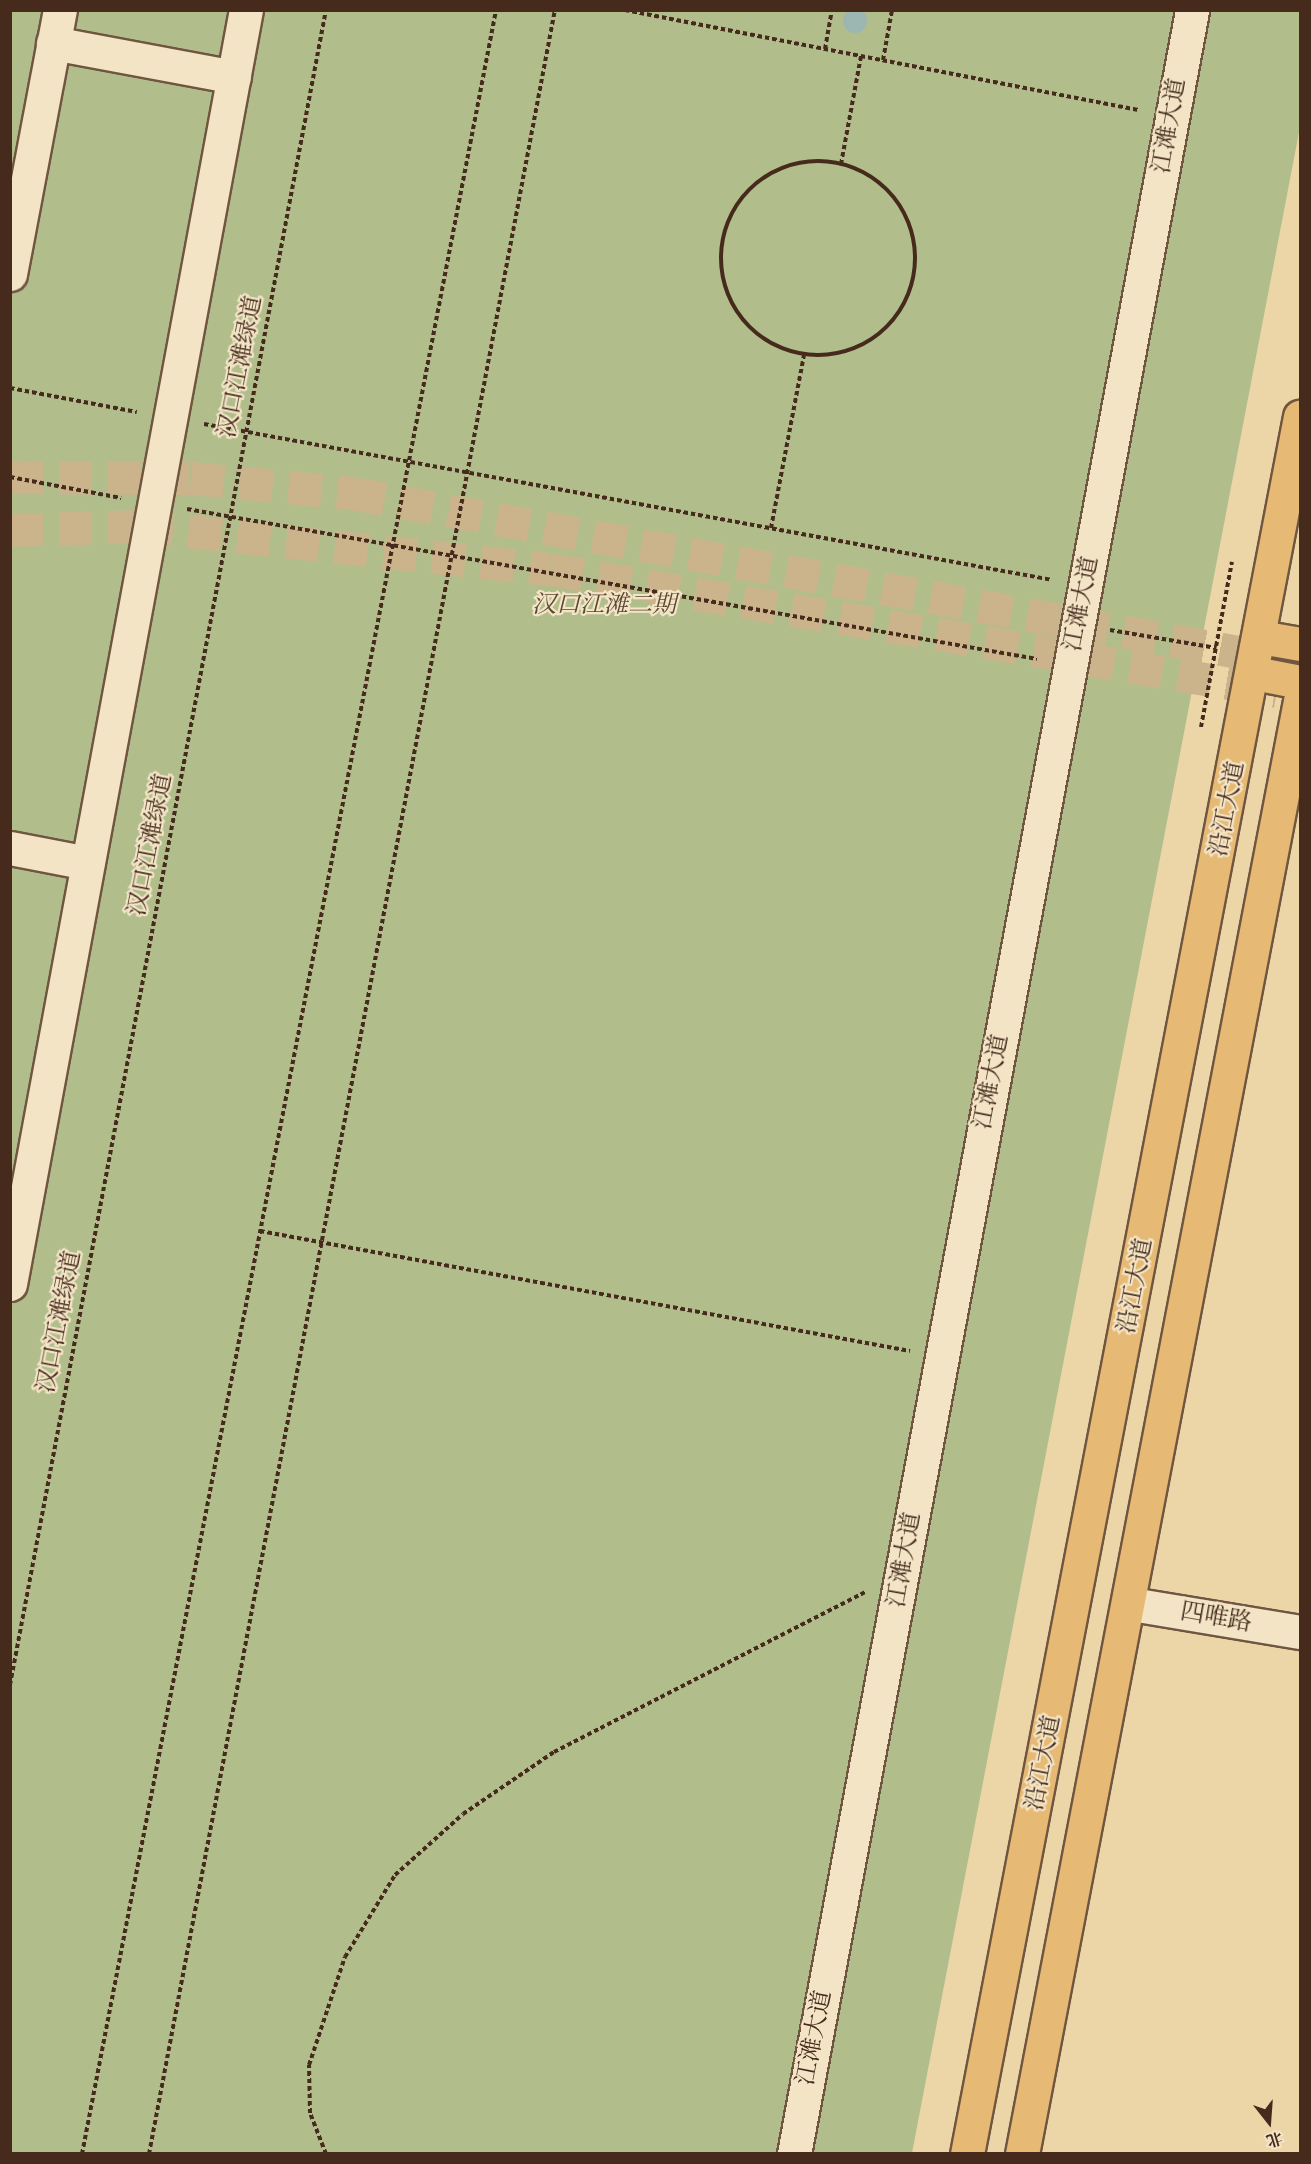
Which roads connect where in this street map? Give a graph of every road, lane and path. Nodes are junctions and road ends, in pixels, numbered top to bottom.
1 (60, 10) edge
2 (246, 10) edge
3 (326, 10) edge
4 (496, 10) edge
5 (555, 10) edge
6 (625, 10) edge
7 (832, 10) edge
8 (892, 10) edge
9 (1191, 10) edge
10 (53, 44) junction
11 (825, 49) junction
12 (861, 56) junction
13 (884, 60) junction
14 (234, 77) junction
15 (1172, 117) junction
16 (841, 164) junction
17 (10, 274) edge
18 (804, 355) junction
19 (10, 388) edge
20 (1300, 417) edge
21 (170, 419) junction
22 (248, 432) junction
23 (409, 462) junction
24 (468, 472) junction
25 (10, 477) edge
26 (154, 504) junction
27 (231, 516) junction
28 (771, 528) junction
29 (393, 544) junction
30 (452, 555) junction
31 (1232, 562) dead end
32 (1085, 585) junction
33 (1078, 625) junction
34 (1260, 637) junction
35 (1300, 644) edge
36 (1216, 648) junction
37 (1070, 665) junction
38 (1254, 673) junction
39 (1300, 682) edge
40 (1300, 700) edge
41 (1201, 727) dead end
42 (10, 848) edge
43 (88, 863) junction
44 (19, 1193) edge
45 (260, 1231) junction
46 (322, 1242) junction
47 (10, 1284) edge
48 (941, 1357) junction
49 (903, 1573) junction
50 (1131, 1604) junction
51 (1300, 1632) edge
52 (10, 1685) edge
53 (82, 2154) edge
54 (149, 2154) edge
55 (326, 2154) edge
56 (794, 2154) edge
57 (967, 2154) edge
58 (1022, 2154) edge

1 - 10 street
2 - 14 street
3 - 22 path, 汉口江滩绿道
4 - 23 path
5 - 24 path
6 - 11 path
7 - 11 path
8 - 13 path
9 - 15 street, 江滩大道
10 - 14 street
10 - 17 street
11 - 12 path
12 - 13 path
12 - 16 path
13 - 15 path
14 - 21 street
15 - 32 street, 江滩大道
16 - 18 path
16 - 18 path
18 - 28 path
19 - 21 path
20 - 34 main road, 沿江大道
21 - 22 path
21 - 26 street
22 - 23 path
22 - 27 path, 汉口江滩绿道
23 - 24 path
23 - 29 path
24 - 28 path
24 - 30 path
25 - 26 path
26 - 27 path
26 - 43 street
27 - 29 path
27 - 52 path, 汉口江滩绿道
28 - 32 path
29 - 30 path
29 - 45 path
30 - 37 path
30 - 46 path
31 - 36 path
32 - 33 street, 江滩大道
33 - 36 path
33 - 37 street, 江滩大道
34 - 35 main road
34 - 38 main road, 沿江大道
36 - 41 path
37 - 48 street, 江滩大道
38 - 39 main road
38 - 57 main road, 沿江大道
40 - 50 main road, 沿江大道
42 - 43 street
43 - 44 street
44 - 47 street
45 - 46 path
45 - 53 path
46 - 48 path
46 - 54 path
48 - 49 street, 江滩大道
49 - 55 path
49 - 56 street, 江滩大道
50 - 51 street, 四唯路
50 - 58 main road, 沿江大道

